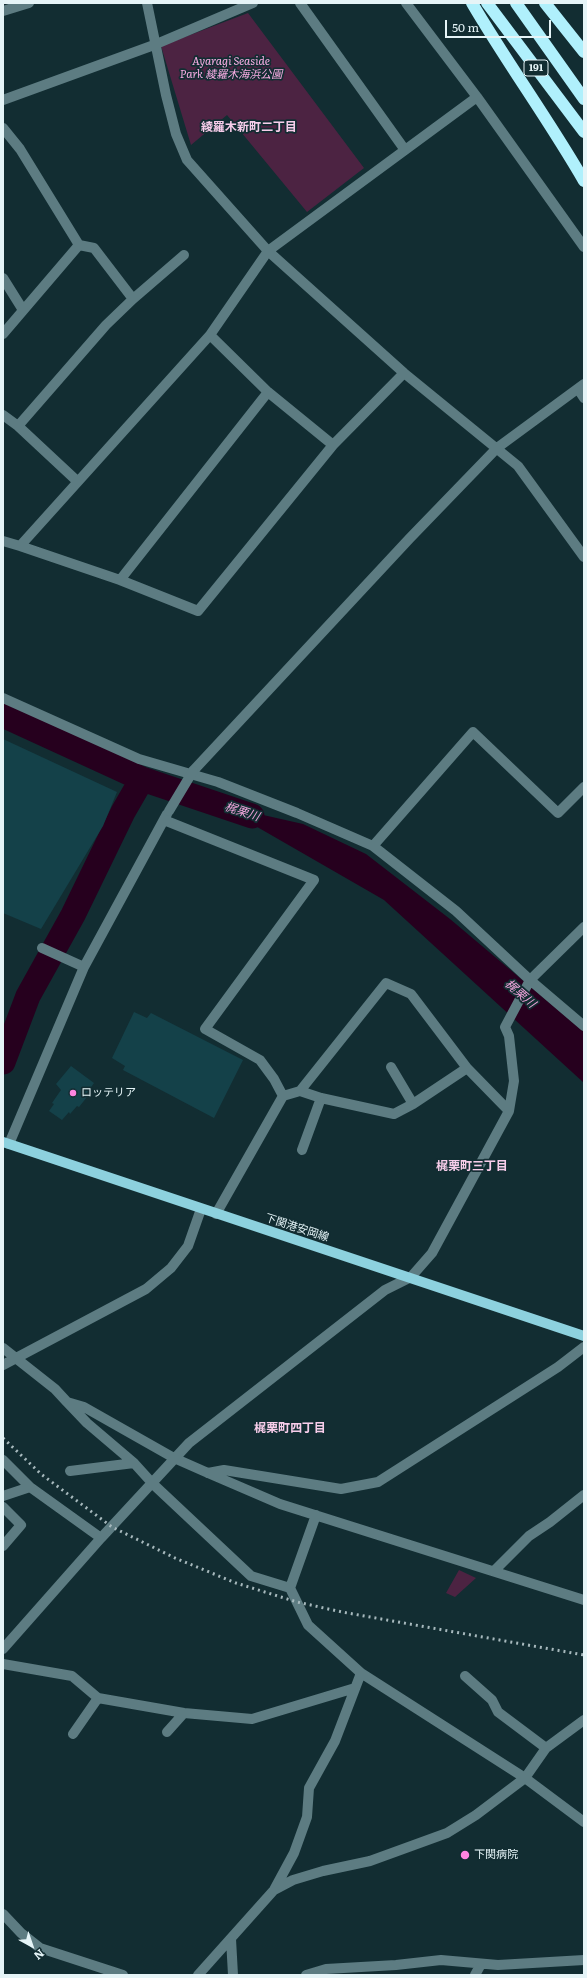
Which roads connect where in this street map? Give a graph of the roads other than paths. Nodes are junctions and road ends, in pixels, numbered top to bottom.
1 (29, 3) edge
2 (147, 3) edge
3 (253, 3) edge
4 (300, 3) edge
5 (406, 3) edge
6 (472, 3) edge
7 (487, 3) edge
8 (516, 3) edge
9 (545, 3) edge
10 (3, 11) edge
11 (154, 45) junction
12 (584, 52) edge
13 (477, 97) junction
14 (584, 99) edge
15 (3, 100) edge
16 (3, 128) edge
17 (584, 132) edge
18 (405, 150) junction
19 (584, 181) edge
20 (79, 245) junction
21 (584, 247) edge
22 (268, 251) junction
23 (184, 256) dead end
24 (3, 278) edge
25 (133, 299) junction
26 (23, 310) junction
27 (3, 334) edge
28 (210, 335) junction
29 (404, 373) junction
30 (581, 387) edge
31 (268, 392) junction
32 (584, 398) edge
33 (3, 415) edge
34 (18, 426) junction
35 (333, 445) junction
36 (497, 448) junction
37 (77, 481) junction
38 (3, 541) edge
39 (20, 546) junction
40 (584, 557) edge
41 (120, 580) junction
42 (3, 698) edge
43 (584, 787) edge
44 (164, 820) junction
45 (373, 846) junction
46 (584, 927) edge
47 (42, 948) dead end
48 (84, 967) junction
49 (530, 980) junction
50 (584, 1026) edge
51 (391, 1067) dead end
52 (467, 1068) junction
53 (300, 1091) junction
54 (283, 1096) junction
55 (321, 1098) junction
56 (413, 1104) junction
57 (509, 1111) junction
58 (6, 1143) edge
59 (302, 1150) dead end
60 (202, 1209) junction
61 (216, 1214) junction
62 (411, 1277) junction
63 (584, 1336) edge
64 (3, 1348) edge
65 (584, 1348) edge
66 (16, 1358) junction
67 (3, 1365) edge
68 (67, 1402) junction
69 (174, 1458) junction
70 (3, 1460) edge
71 (134, 1463) junction
72 (70, 1471) dead end
73 (208, 1473) junction
74 (153, 1484) junction
75 (30, 1487) junction
76 (584, 1495) edge
77 (3, 1496) edge
78 (3, 1507) edge
79 (316, 1515) junction
80 (101, 1538) junction
81 (3, 1546) edge
82 (494, 1571) junction
83 (290, 1588) junction
84 (584, 1600) edge
85 (3, 1649) edge
86 (3, 1664) edge
87 (361, 1673) junction
88 (464, 1676) dead end
89 (355, 1688) junction
90 (98, 1698) junction
91 (184, 1714) junction
92 (583, 1724) edge
93 (166, 1732) dead end
94 (73, 1734) dead end
95 (546, 1748) junction
96 (525, 1778) junction
97 (584, 1822) edge
98 (274, 1890) junction
99 (3, 1914) edge
100 (231, 1939) junction
101 (584, 1960) edge
102 (481, 1964) junction
103 (123, 1975) edge
104 (198, 1975) edge
105 (233, 1975) edge
106 (306, 1975) edge
107 (475, 1975) edge

1 - 10 street
2 - 11 street
3 - 11 street
4 - 18 street
5 - 13 street
6 - 19 highway
7 - 17 highway, 191
8 - 14 highway, 191
9 - 12 highway
11 - 15 street
11 - 22 street
13 - 18 street
13 - 21 street
16 - 20 street
18 - 22 street
20 - 25 street
20 - 26 street
22 - 28 street
22 - 29 street
23 - 25 street
24 - 26 street
25 - 34 street
26 - 27 street
28 - 31 street
28 - 37 street
29 - 35 street
29 - 36 street
30 - 32 street
30 - 36 street
31 - 35 street
31 - 41 street
33 - 34 street
34 - 37 street
35 - 41 street
36 - 40 street
36 - 44 street, bridge
37 - 39 street
38 - 39 street
39 - 41 street
42 - 45 street
43 - 45 street
44 - 48 street
44 - 54 street
45 - 49 street
46 - 49 street
47 - 48 street
48 - 58 street
49 - 50 street
49 - 57 street
51 - 56 street
52 - 53 street
52 - 56 street
52 - 57 street
53 - 54 street
53 - 55 street
54 - 61 street
55 - 56 street
55 - 59 street
57 - 62 street
58 - 60 main road, 下関港安岡線
60 - 61 main road, 下関港安岡線
60 - 66 street
61 - 62 main road, 下関港安岡線
62 - 63 main road, 下関港安岡線
62 - 69 street
64 - 66 street
65 - 73 street
66 - 67 street
66 - 68 street
68 - 69 street
68 - 71 street
69 - 73 street
69 - 74 street
70 - 75 street
71 - 72 street
71 - 74 street
73 - 79 street
74 - 80 street
74 - 83 street
75 - 77 street
75 - 80 street
76 - 82 street
78 - 81 street
79 - 82 street
79 - 83 street
80 - 85 street
82 - 84 street
83 - 87 street
86 - 90 street
87 - 89 street
87 - 96 street
88 - 95 street
89 - 91 street
89 - 98 street
90 - 91 street
90 - 94 street
91 - 93 street
92 - 95 street
95 - 96 street
96 - 97 street
96 - 98 street
98 - 100 street
99 - 103 street
100 - 104 street
100 - 105 street
101 - 102 street
102 - 106 street
102 - 107 street

